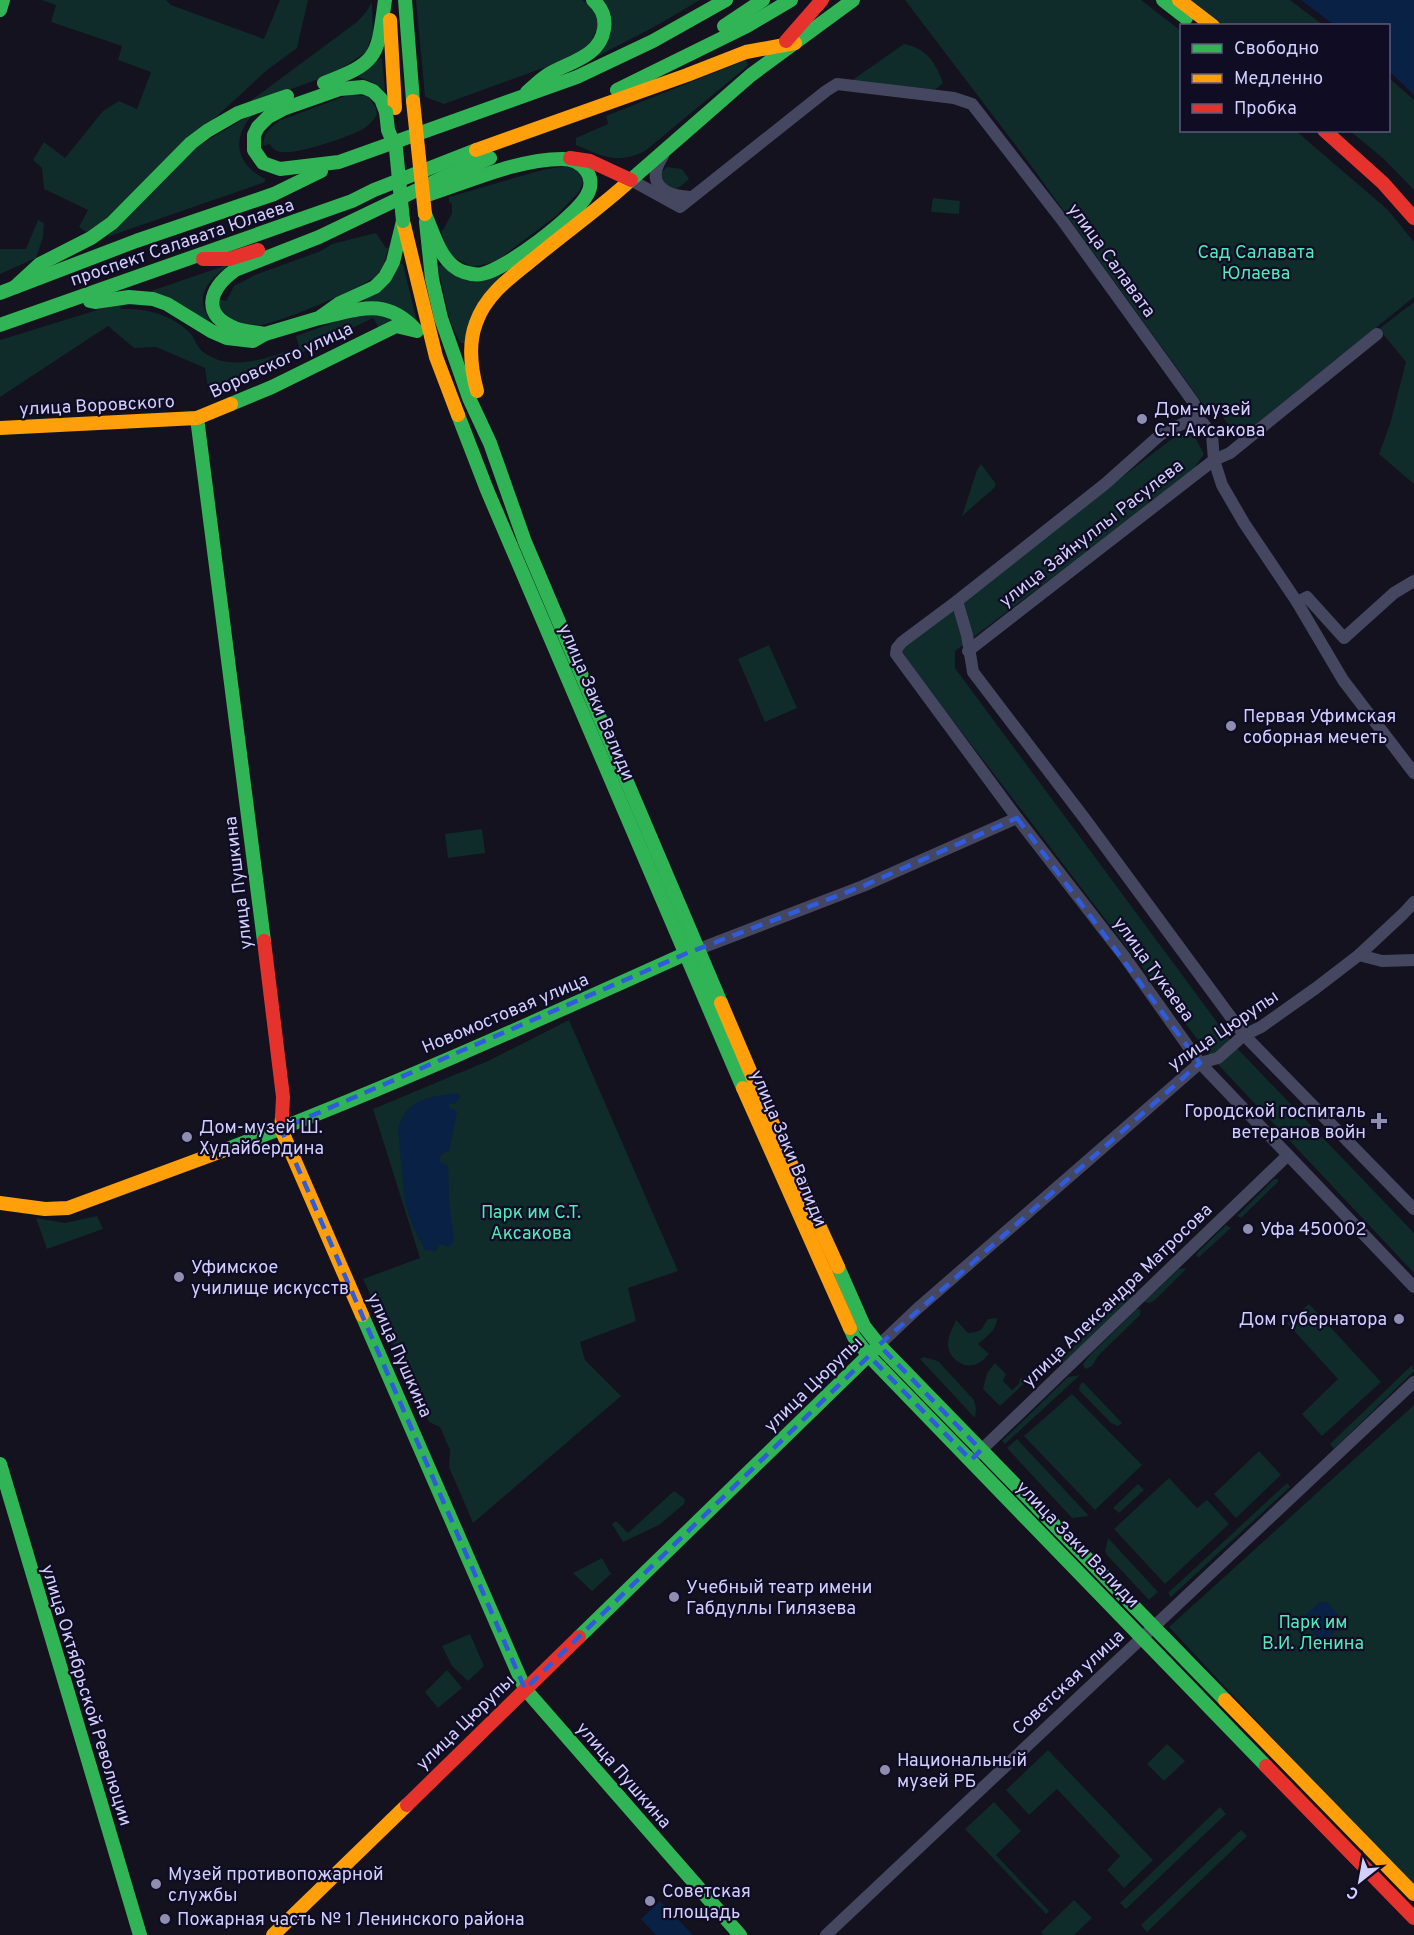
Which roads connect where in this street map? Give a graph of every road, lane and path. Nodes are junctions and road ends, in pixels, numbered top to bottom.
1 (3, 0) edge
2 (386, 0) edge
3 (405, 0) edge
4 (593, 0) edge
5 (726, 0) edge
6 (763, 0) edge
7 (791, 0) edge
8 (822, 0) edge
9 (853, 0) edge
10 (1163, 0) edge
11 (1179, 0) edge
12 (0, 10) edge
13 (1193, 24) edge
14 (1210, 24) edge
15 (789, 44) junction
16 (635, 80) junction
17 (525, 95) junction
18 (390, 110) junction
19 (573, 114) junction
20 (684, 132) junction
21 (1326, 132) edge
22 (1342, 132) edge
23 (565, 159) junction
24 (651, 160) junction
25 (339, 162) junction
26 (599, 165) junction
27 (631, 180) junction
28 (691, 197) junction
29 (1414, 200) edge
30 (370, 213) junction
31 (1414, 218) edge
32 (431, 234) junction
33 (403, 243) junction
34 (189, 259) junction
35 (15, 287) junction
36 (0, 294) edge
37 (76, 298) junction
38 (319, 318) junction
39 (0, 325) edge
40 (417, 331) junction
41 (265, 334) junction
42 (1377, 334) dead end
43 (436, 357) junction
44 (197, 418) junction
45 (1194, 418) junction
46 (0, 428) edge
47 (490, 443) junction
48 (1214, 460) junction
49 (1414, 580) edge
50 (957, 602) junction
51 (1297, 602) junction
52 (897, 648) joint
53 (968, 651) junction
54 (1414, 772) edge
55 (1017, 818) junction
56 (1414, 902) edge
57 (699, 949) junction
58 (685, 954) junction
59 (1359, 955) junction
60 (1414, 960) edge
61 (1244, 1035) junction
62 (1200, 1063) junction
63 (282, 1129) junction
64 (1288, 1155) junction
65 (0, 1203) edge
66 (1414, 1209) edge
67 (1414, 1287) edge
68 (879, 1345) junction
69 (869, 1356) junction
70 (1414, 1382) edge
71 (981, 1450) junction
72 (971, 1460) junction
73 (0, 1464) edge
74 (0, 1490) edge
75 (1154, 1626) junction
76 (1143, 1637) junction
77 (525, 1689) junction
78 (1414, 1894) edge
79 (1414, 1918) edge
80 (134, 1935) edge
81 (140, 1935) edge
82 (273, 1935) edge
83 (740, 1935) edge
84 (826, 1935) edge

1 - 12 main road
2 - 18 main road
2 - 35 main road
3 - 32 main road, bridge
4 - 17 main road
5 - 17 main road
6 - 16 main road
7 - 16 main road
8 - 15 main road
9 - 15 main road
10 - 13 main road
11 - 14 main road
15 - 19 main road
15 - 20 main road
16 - 19 main road
17 - 25 main road
18 - 25 main road
18 - 33 main road, bridge
19 - 30 main road
19 - 34 main road, проспект Салавата Юлаева
20 - 24 main road
20 - 28 street
21 - 31 main road
22 - 29 main road
23 - 26 main road
23 - 30 main road
23 - 32 main road
24 - 26 main road
24 - 27 main road
25 - 35 main road, проспект Салавата Юлаева
26 - 27 main road
27 - 28 street, улица Салавата
27 - 47 main road
28 - 45 street, улица Салавата
30 - 34 main road
30 - 41 main road
32 - 47 main road, улица Заки Валиди
33 - 38 main road
33 - 43 main road, улица Заки Валиди
34 - 37 main road, проспект Салавата Юлаева
35 - 36 main road, проспект Салавата Юлаева
37 - 39 main road, проспект Салавата Юлаева
37 - 41 main road
38 - 40 main road
38 - 41 main road
40 - 43 main road
40 - 44 main road, Воровского улица
42 - 48 street, улица Зайнуллы Расулева
43 - 58 main road, улица Заки Валиди
44 - 46 main road, улица Воровского
44 - 63 main road, улица Пушкина
45 - 48 street, улица Салавата
45 - 50 street, улица Зайнуллы Расулева
47 - 57 main road, улица Заки Валиди
48 - 51 street, улица Салавата
48 - 53 street, улица Зайнуллы Расулева
49 - 51 street
50 - 52 street, улица Зайнуллы Расулева
50 - 53 street, улица Тукаева
51 - 54 street, улица Салавата
52 - 55 street, улица Тукаева
53 - 61 street, улица Тукаева
55 - 57 street, Новомостовая улица
55 - 62 street, улица Тукаева
56 - 59 street, улица Цюрупы
57 - 58 street, Новомостовая улица
57 - 68 main road, улица Заки Валиди
58 - 63 main road, Новомостовая улица
58 - 69 main road, улица Заки Валиди
59 - 60 street
59 - 61 street, улица Цюрупы
61 - 62 street, улица Цюрупы
61 - 66 street, улица Тукаева
62 - 64 street, улица Тукаева
62 - 68 street, улица Цюрупы
63 - 65 main road, Новомостовая улица
63 - 77 main road, улица Пушкина
64 - 67 street, улица Тукаева
64 - 71 street, улица Александра Матросова
68 - 69 main road, улица Цюрупы
68 - 71 main road, улица Заки Валиди
69 - 72 main road, улица Заки Валиди
69 - 77 main road, улица Цюрупы
70 - 75 street, Советская улица
71 - 72 street, улица Александра Матросова
71 - 75 main road, улица Заки Валиди
72 - 76 main road, улица Заки Валиди
73 - 81 main road, улица Октябрьской Революции
74 - 80 main road
75 - 76 street, Советская улица
75 - 78 main road, улица Заки Валиди
76 - 79 main road, улица Заки Валиди
76 - 84 street, Советская улица
77 - 82 main road, улица Цюрупы
77 - 83 main road, улица Пушкина

